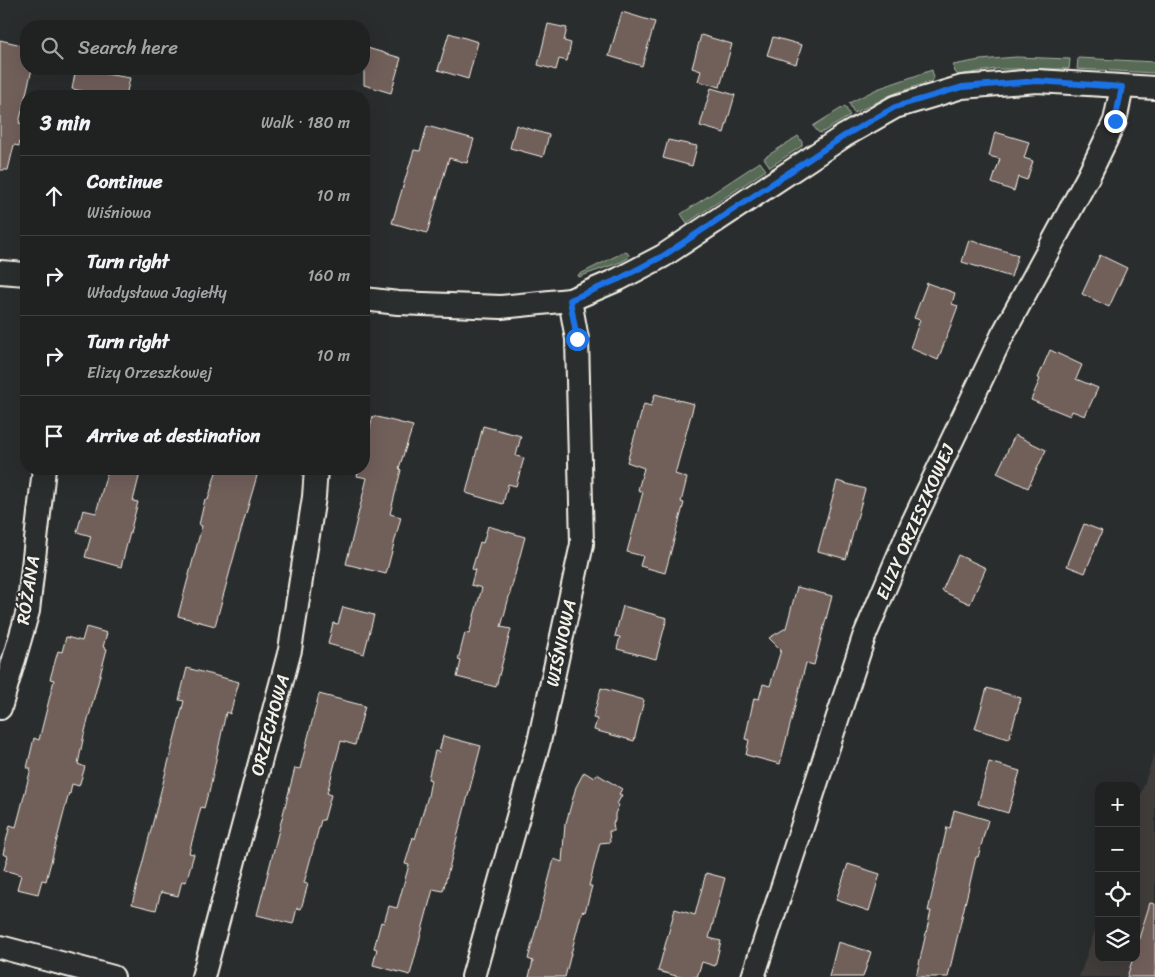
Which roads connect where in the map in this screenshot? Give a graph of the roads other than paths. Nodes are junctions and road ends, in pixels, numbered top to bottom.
1 (1122, 87) junction
2 (1155, 88) edge
3 (0, 272) edge
4 (20, 274) edge
5 (370, 300) edge
6 (570, 300) junction
7 (43, 475) edge
8 (316, 475) edge
9 (0, 708) edge
10 (0, 947) edge
11 (113, 977) edge
12 (202, 977) edge
13 (473, 977) edge
14 (752, 977) edge

1 - 2 street
1 - 6 street
1 - 14 street, ELIZY ORZESZKOWEJ
3 - 4 street
5 - 6 street
6 - 13 street, WIŚNIOWA
7 - 9 street, RÓŻANA
8 - 12 street, ORZECHOWA
10 - 11 street

